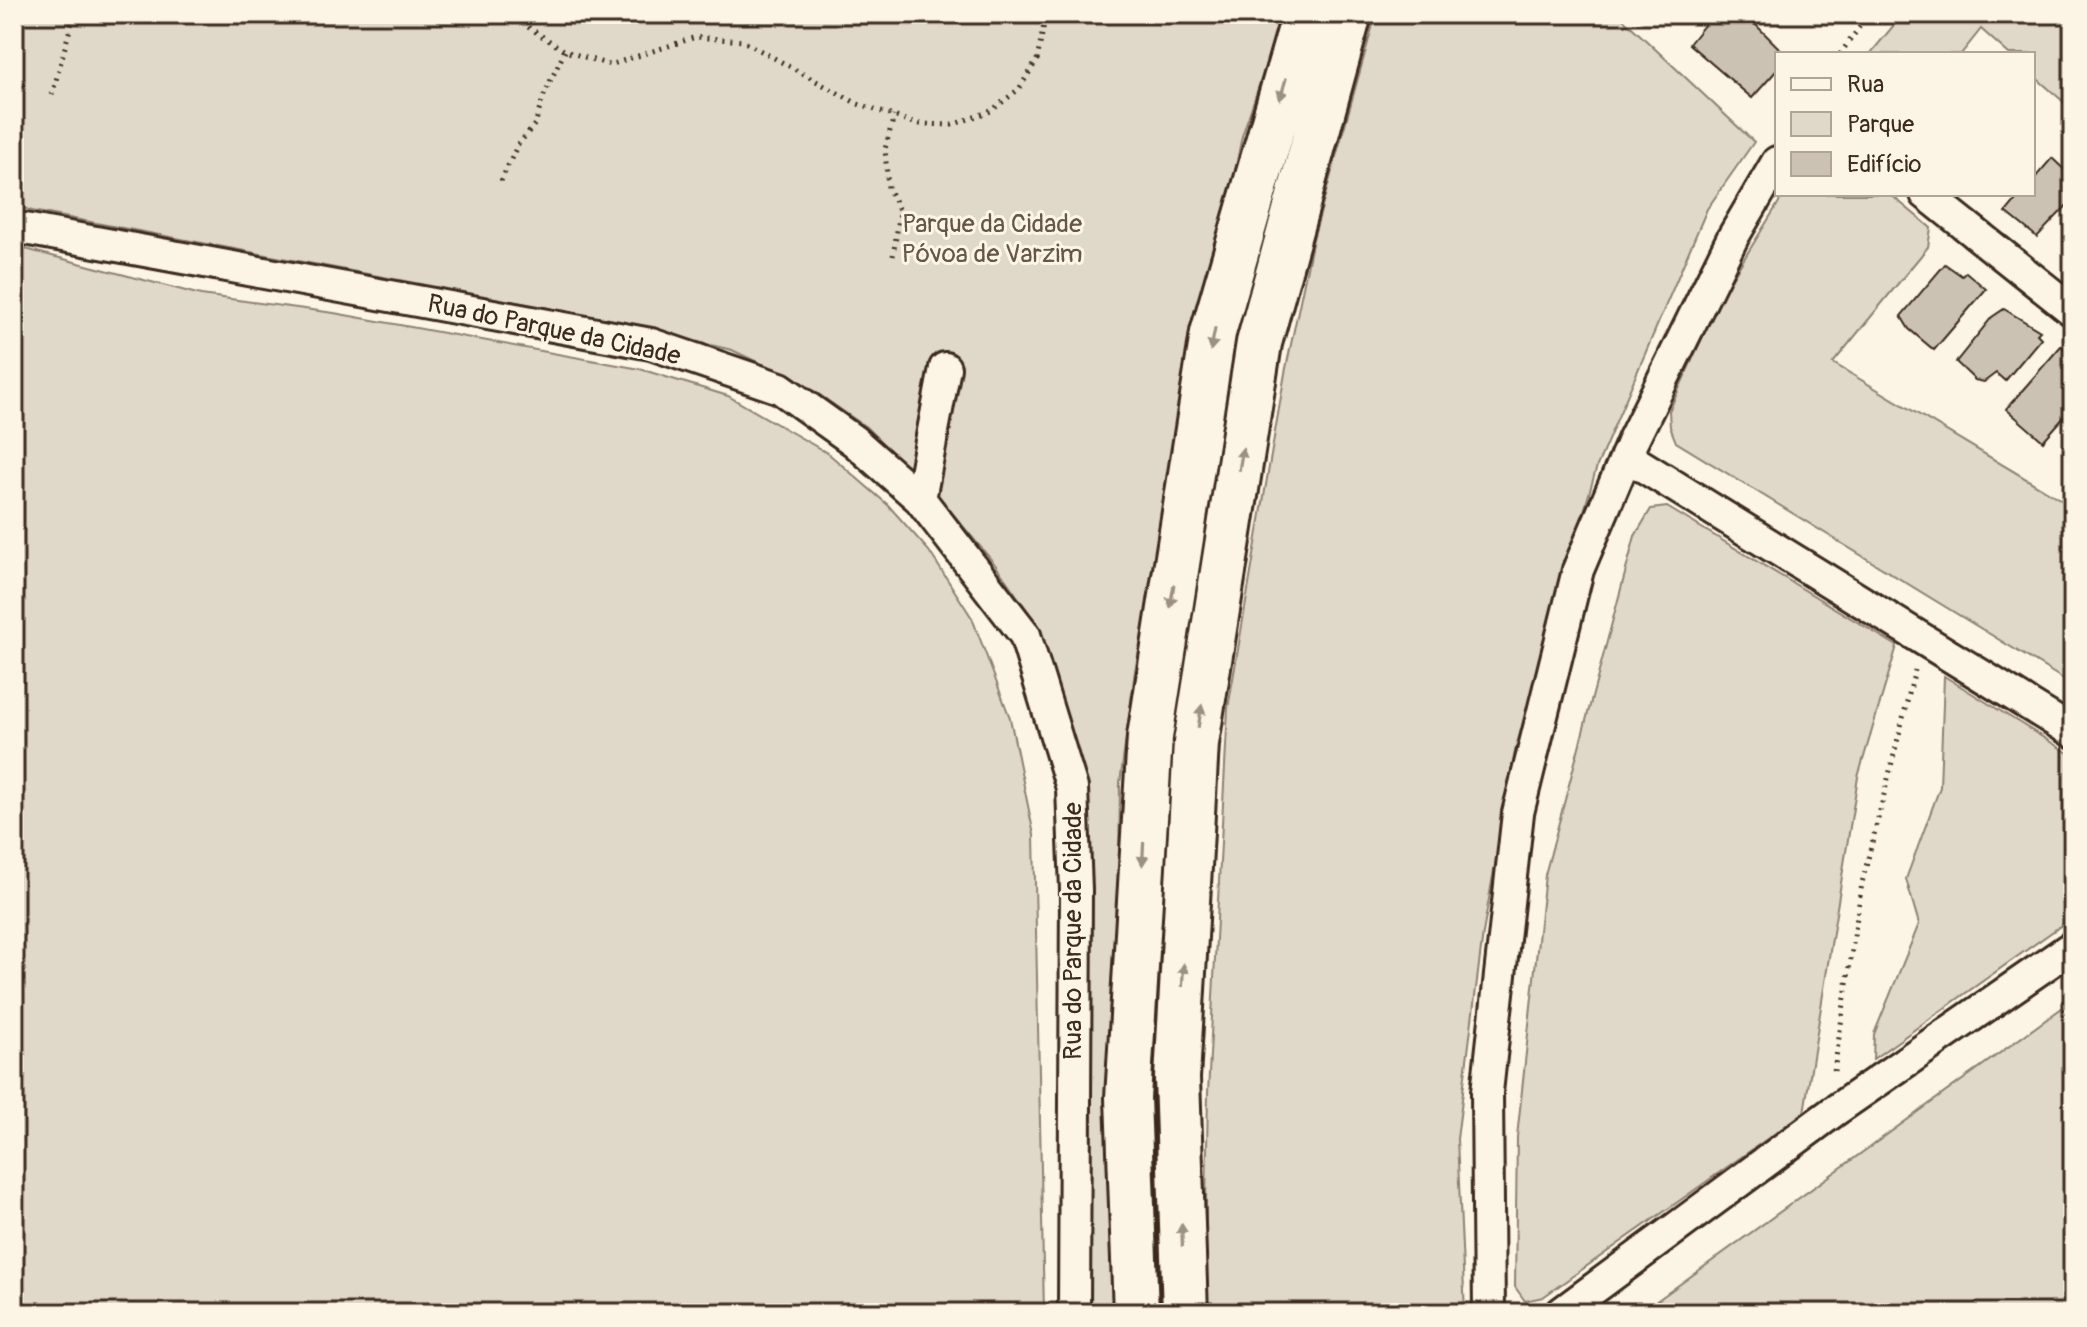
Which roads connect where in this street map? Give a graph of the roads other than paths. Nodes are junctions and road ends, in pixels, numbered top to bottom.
1 (1305, 14) edge
2 (1349, 14) edge
3 (1775, 165) edge
4 (1929, 196) edge
5 (14, 227) edge
6 (2073, 311) edge
7 (945, 368) dead end
8 (1626, 456) junction
9 (920, 499) junction
10 (2073, 732) edge
11 (2073, 946) edge
12 (1074, 1313) edge
13 (1136, 1313) edge
14 (1185, 1313) edge
15 (1489, 1313) edge
16 (1561, 1313) edge

1 -> 13 main road
14 -> 2 main road
3 - 8 street
4 - 6 street
5 - 9 street, Rua do Parque da Cidade
7 - 9 street
8 - 10 street
8 - 15 street
9 - 12 street, Rua do Parque da Cidade
11 - 16 street

